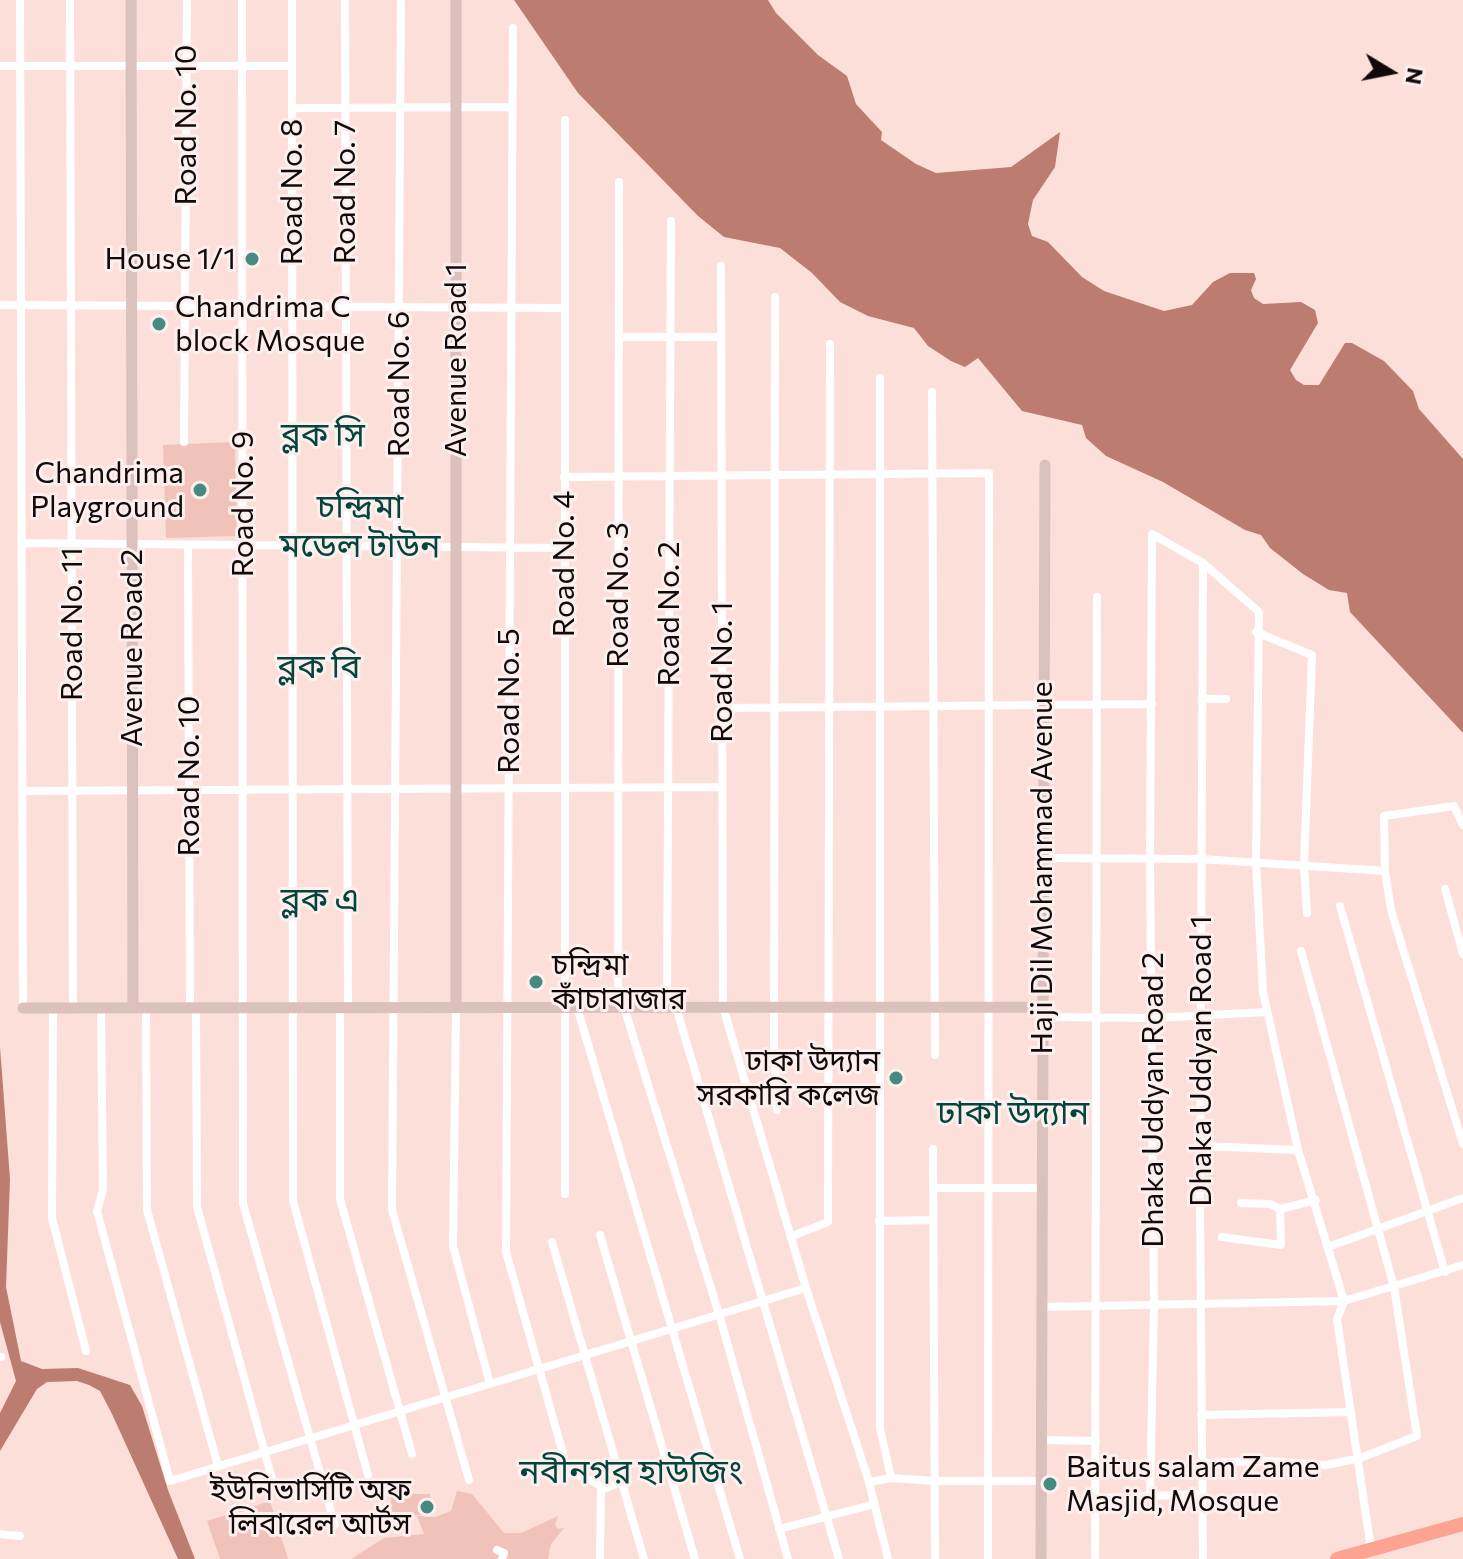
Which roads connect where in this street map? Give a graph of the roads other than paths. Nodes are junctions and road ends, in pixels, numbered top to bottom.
1 (20, 0) edge
2 (70, 0) edge
3 (131, 0) edge
4 (187, 0) edge
5 (242, 0) edge
6 (292, 0) edge
7 (345, 0) edge
8 (401, 0) edge
9 (456, 0) edge
10 (513, 28) dead end
11 (0, 66) edge
12 (20, 66) junction
13 (70, 66) junction
14 (131, 66) junction
15 (187, 66) junction
16 (242, 66) junction
17 (292, 66) junction
18 (456, 107) junction
19 (512, 107) junction
20 (292, 108) junction
21 (345, 108) junction
22 (400, 108) junction
23 (565, 120) dead end
24 (619, 182) dead end
25 (671, 221) dead end
26 (721, 266) dead end
27 (775, 297) dead end
28 (0, 305) edge
29 (21, 305) junction
30 (71, 306) junction
31 (132, 306) junction
32 (185, 306) junction
33 (243, 306) junction
34 (292, 307) junction
35 (346, 307) junction
36 (399, 307) junction
37 (456, 307) junction
38 (511, 308) junction
39 (565, 308) junction
40 (619, 337) junction
41 (670, 337) junction
42 (721, 337) junction
43 (830, 344) dead end
44 (880, 378) dead end
45 (932, 392) dead end
46 (184, 442) dead end
47 (1045, 465) dead end
48 (882, 474) junction
49 (933, 474) junction
50 (775, 475) junction
51 (830, 475) junction
52 (670, 476) junction
53 (722, 476) junction
54 (564, 477) junction
55 (618, 477) junction
56 (22, 543) junction
57 (72, 544) junction
58 (132, 544) junction
59 (188, 545) junction
60 (243, 545) junction
61 (293, 545) junction
62 (347, 546) junction
63 (398, 546) junction
64 (456, 547) junction
65 (510, 547) junction
66 (564, 548) junction
67 (1203, 563) junction
68 (1097, 597) dead end
69 (1256, 632) junction
70 (1202, 699) junction
71 (1226, 699) dead end
72 (1099, 704) junction
73 (1152, 704) junction
74 (1042, 705) junction
75 (933, 706) junction
76 (989, 706) junction
77 (828, 707) junction
78 (879, 707) junction
79 (722, 708) junction
80 (776, 708) junction
81 (722, 787) junction
82 (509, 788) junction
83 (563, 788) junction
84 (618, 788) junction
85 (668, 788) junction
86 (348, 789) junction
87 (397, 789) junction
88 (456, 789) junction
89 (132, 790) junction
90 (189, 790) junction
91 (244, 790) junction
92 (293, 790) junction
93 (22, 791) junction
94 (73, 791) junction
95 (1463, 825) edge
96 (1042, 858) junction
97 (1150, 858) junction
98 (1098, 859) junction
99 (1201, 859) junction
100 (1256, 863) junction
101 (1304, 865) junction
102 (1385, 871) junction
103 (1445, 889) dead end
104 (1340, 906) dead end
105 (1307, 913) dead end
106 (1301, 951) dead end
107 (1463, 954) edge
108 (562, 1007) junction
109 (577, 1007) junction
110 (621, 1007) junction
111 (672, 1007) junction
112 (723, 1007) junction
113 (774, 1007) junction
114 (826, 1007) junction
115 (879, 1007) junction
116 (935, 1007) junction
117 (988, 1007) junction
118 (23, 1008) joint
119 (53, 1008) junction
120 (73, 1008) junction
121 (101, 1008) junction
122 (133, 1008) junction
123 (146, 1008) junction
124 (193, 1008) junction
125 (244, 1008) junction
126 (293, 1008) junction
127 (344, 1008) junction
128 (396, 1008) junction
129 (456, 1008) junction
130 (508, 1008) junction
131 (1042, 1012) junction
132 (1267, 1012) junction
133 (1202, 1016) junction
134 (1097, 1017) junction
135 (1154, 1018) junction
136 (935, 1055) dead end
137 (777, 1110) dead end
138 (1463, 1144) edge
139 (1200, 1146) junction
140 (933, 1149) dead end
141 (1298, 1150) junction
142 (933, 1188) junction
143 (988, 1188) junction
144 (1042, 1188) junction
145 (565, 1194) dead end
146 (1463, 1198) edge
147 (1316, 1200) junction
148 (1241, 1203) dead end
149 (1280, 1209) junction
150 (1425, 1210) junction
151 (933, 1220) junction
152 (879, 1221) junction
153 (1378, 1229) junction
154 (600, 1235) dead end
155 (792, 1236) junction
156 (1222, 1237) dead end
157 (552, 1242) dead end
158 (1328, 1247) junction
159 (1463, 1265) edge
160 (1445, 1272) junction
161 (1394, 1287) junction
162 (806, 1288) junction
163 (764, 1301) junction
164 (1344, 1301) junction
165 (1154, 1304) junction
166 (1200, 1304) junction
167 (1097, 1305) junction
168 (1041, 1307) junction
169 (719, 1314) junction
170 (671, 1329) junction
171 (631, 1341) junction
172 (86, 1351) dead end
173 (585, 1355) junction
174 (538, 1369) junction
175 (490, 1384) junction
176 (448, 1397) junction
177 (402, 1410) junction
178 (1351, 1412) junction
179 (1201, 1415) junction
180 (357, 1424) junction
181 (312, 1437) junction
182 (1041, 1440) junction
183 (1096, 1441) junction
184 (264, 1452) junction
185 (412, 1454) dead end
186 (1360, 1458) junction
187 (1201, 1463) junction
188 (218, 1466) junction
189 (368, 1475) dead end
190 (891, 1478) junction
191 (620, 1479) junction
192 (469, 1480) dead end
193 (935, 1481) junction
194 (988, 1481) junction
195 (1041, 1481) junction
196 (869, 1482) junction
197 (274, 1486) dead end
198 (601, 1490) junction
199 (1202, 1494) junction
200 (1150, 1497) junction
201 (1096, 1498) junction
202 (875, 1504) junction
203 (827, 1516) junction
204 (1463, 1524) edge
205 (335, 1525) dead end
206 (779, 1529) junction
207 (0, 1534) edge
208 (20, 1536) dead end
209 (1371, 1549) junction
210 (600, 1559) edge
211 (644, 1559) edge
212 (695, 1559) edge
213 (740, 1559) edge
214 (788, 1559) edge
215 (839, 1559) edge
216 (888, 1559) edge
217 (935, 1559) edge
218 (988, 1559) edge
219 (1041, 1559) edge
220 (1095, 1559) edge
221 (1203, 1559) edge
222 (1337, 1559) edge

1 - 12 street
2 - 13 street, Road No. 11
3 - 14 street, Avenue Road 2
4 - 15 street, Road No. 10
5 - 16 street, Road No. 9
6 - 17 street, Road No. 8
7 - 21 street, Road No. 7
8 - 22 street, Road No. 6
9 - 18 street, Avenue Road 1
10 - 19 street, Road No. 5
11 - 12 street
12 - 13 street
12 - 29 street
13 - 14 street
13 - 30 street, Road No. 11
14 - 15 street
14 - 31 street, Avenue Road 2
15 - 16 street
15 - 32 street, Road No. 10
16 - 17 street
16 - 33 street, Road No. 9
17 - 20 street, Road No. 8
18 - 19 street
18 - 22 street
18 - 37 street, Avenue Road 1
19 - 38 street, Road No. 5
20 - 21 street
20 - 34 street, Road No. 8
21 - 22 street
21 - 35 street, Road No. 7
22 - 36 street, Road No. 6
23 - 39 street, Road No. 4
24 - 40 street, Road No. 3
25 - 41 street, Road No. 2
26 - 42 street, Road No. 1
27 - 50 street
28 - 29 street
29 - 30 street
29 - 56 street
30 - 31 street
30 - 57 street, Road No. 11
31 - 32 street
31 - 58 street, Avenue Road 2
32 - 33 street
32 - 46 street, Road No. 10
33 - 34 street
33 - 60 street, Road No. 9
34 - 35 street
34 - 61 street, Road No. 8
35 - 36 street
35 - 62 street, Road No. 7
36 - 37 street
36 - 63 street, Road No. 6
37 - 38 street
37 - 64 street, Avenue Road 1
38 - 39 street
38 - 65 street, Road No. 5
39 - 54 street, Road No. 4
40 - 41 street
40 - 55 street, Road No. 3
41 - 42 street
41 - 52 street, Road No. 2
42 - 53 street, Road No. 1
43 - 51 street
44 - 48 street
45 - 49 street
47 - 74 street, Haji Dil Mohammad Avenue
48 - 49 street
48 - 51 street
48 - 78 street
49 - 75 street
49 - 76 street
50 - 51 street
50 - 53 street
50 - 80 street
51 - 77 street
52 - 53 street
52 - 55 street
52 - 85 street, Road No. 2
53 - 79 street, Road No. 1
54 - 55 street
54 - 66 street, Road No. 4
55 - 84 street, Road No. 3
56 - 57 street
56 - 93 street
57 - 58 street
57 - 94 street, Road No. 11
58 - 59 street
58 - 89 street, Avenue Road 2
59 - 60 street
59 - 90 street, Road No. 10
60 - 61 street
60 - 91 street, Road No. 9
61 - 62 street
61 - 92 street, Road No. 8
62 - 63 street
62 - 86 street, Road No. 7
63 - 64 street
63 - 87 street, Road No. 6
64 - 65 street
64 - 88 street, Avenue Road 1
65 - 66 street
65 - 82 street, Road No. 5
66 - 83 street, Road No. 4
67 - 69 street
67 - 70 street, Dhaka Uddyan Road 1
67 - 73 street, Dhaka Uddyan Road 2
68 - 72 street
69 - 100 street
69 - 101 street
70 - 71 street
70 - 99 street, Dhaka Uddyan Road 1
72 - 73 street
72 - 74 street
72 - 98 street
73 - 97 street, Dhaka Uddyan Road 2
74 - 76 street
74 - 96 street, Haji Dil Mohammad Avenue
75 - 76 street
75 - 78 street
75 - 116 street
76 - 117 street
77 - 78 street
77 - 80 street
77 - 114 street
78 - 115 street
79 - 80 street
79 - 81 street, Road No. 1
80 - 113 street
81 - 85 street
81 - 112 street, Road No. 1
82 - 83 street
82 - 88 street
82 - 130 street, Road No. 5
83 - 84 street
83 - 108 street, Road No. 4
84 - 85 street
84 - 110 street, Road No. 3
85 - 111 street, Road No. 2
86 - 87 street
86 - 92 street
86 - 127 street, Road No. 7
87 - 88 street
87 - 128 street, Road No. 6
88 - 129 street, Avenue Road 1
89 - 90 street
89 - 94 street
89 - 122 street, Avenue Road 2
90 - 91 street
90 - 124 street, Road No. 10
91 - 92 street
91 - 125 street, Road No. 9
92 - 126 street, Road No. 8
93 - 94 street
93 - 118 street
94 - 120 street, Road No. 11
95 - 102 street
96 - 98 street
96 - 131 street, Haji Dil Mohammad Avenue
97 - 98 street
97 - 99 street
97 - 135 street, Dhaka Uddyan Road 2
98 - 134 street
99 - 100 street
99 - 133 street, Dhaka Uddyan Road 1
100 - 101 street
100 - 132 street
101 - 102 street
101 - 105 street
102 - 138 street
103 - 107 street
104 - 150 street
106 - 153 street
108 - 109 street
108 - 130 street
108 - 145 street, Road No. 4
109 - 110 street
109 - 170 street
110 - 111 street
110 - 169 street, Road No. 3
111 - 112 street
111 - 163 street, Road No. 2
112 - 113 street
112 - 155 street, Road No. 1
113 - 114 street
113 - 137 street
114 - 115 street
114 - 155 street
115 - 116 street
115 - 152 street
116 - 117 street
116 - 136 street
117 - 131 street
117 - 143 street
118 - 119 street
119 - 120 street
119 - 172 street
120 - 121 street
121 - 122 street
121 - 188 street
122 - 123 street
123 - 124 street
123 - 188 street
124 - 125 street
124 - 184 street, Road No. 10
125 - 126 street
125 - 181 street, Road No. 9
126 - 127 street
126 - 180 street, Road No. 8
127 - 128 street
127 - 177 street, Road No. 7
128 - 129 street
128 - 176 street, Road No. 6
129 - 130 street
129 - 175 street
130 - 174 street, Road No. 5
131 - 134 street
131 - 144 street, Haji Dil Mohammad Avenue
132 - 133 street
132 - 141 street
133 - 135 street
133 - 139 street, Dhaka Uddyan Road 1
134 - 135 street
134 - 167 street
135 - 165 street, Dhaka Uddyan Road 2
139 - 141 street
139 - 166 street, Dhaka Uddyan Road 1
140 - 142 street
141 - 147 street
142 - 143 street
142 - 151 street
143 - 144 street
143 - 194 street
144 - 168 street, Haji Dil Mohammad Avenue
146 - 150 street
147 - 149 street
147 - 158 street
148 - 149 street
149 - 156 street
150 - 153 street
150 - 160 street
151 - 152 street
151 - 193 street
152 - 190 street
153 - 158 street
153 - 161 street
154 - 171 street
155 - 162 street, Road No. 1
157 - 173 street
158 - 164 street
159 - 160 street
160 - 161 street
161 - 164 street
161 - 186 street
162 - 163 street
162 - 196 street, Road No. 1
163 - 169 street
163 - 203 street, Road No. 2
164 - 166 street
164 - 178 street
165 - 166 street
165 - 167 street
165 - 200 street, Dhaka Uddyan Road 2
166 - 179 street, Dhaka Uddyan Road 1
167 - 168 street
167 - 183 street
168 - 182 street, Haji Dil Mohammad Avenue
169 - 170 street
169 - 206 street, Road No. 3
170 - 171 street
170 - 213 street
171 - 173 street
171 - 212 street
173 - 174 street
173 - 191 street
174 - 175 street
174 - 198 street, Road No. 5
175 - 176 street
176 - 177 street
176 - 192 street, Road No. 6
177 - 180 street
177 - 185 street, Road No. 7
178 - 179 street
178 - 186 street
179 - 187 street, Dhaka Uddyan Road 1
180 - 181 street
180 - 189 street, Road No. 8
181 - 184 street
181 - 205 street, Road No. 9
182 - 183 street
182 - 195 street, Haji Dil Mohammad Avenue
183 - 201 street
184 - 188 street
184 - 197 street, Road No. 10
186 - 187 street
186 - 209 street
187 - 199 street, Dhaka Uddyan Road 1
190 - 193 street
190 - 196 street
191 - 198 street
191 - 211 street
193 - 194 street
193 - 217 street
194 - 195 street
194 - 218 street
195 - 219 street, Haji Dil Mohammad Avenue
196 - 202 street, Road No. 1
198 - 210 street
199 - 200 street
199 - 221 street, Dhaka Uddyan Road 1
200 - 201 street
201 - 220 street
202 - 203 street
202 - 216 street, Road No. 1
203 - 206 street
203 - 215 street, Road No. 2
204 - 209 highway
206 - 214 street, Road No. 3
207 - 208 street
209 - 222 highway

